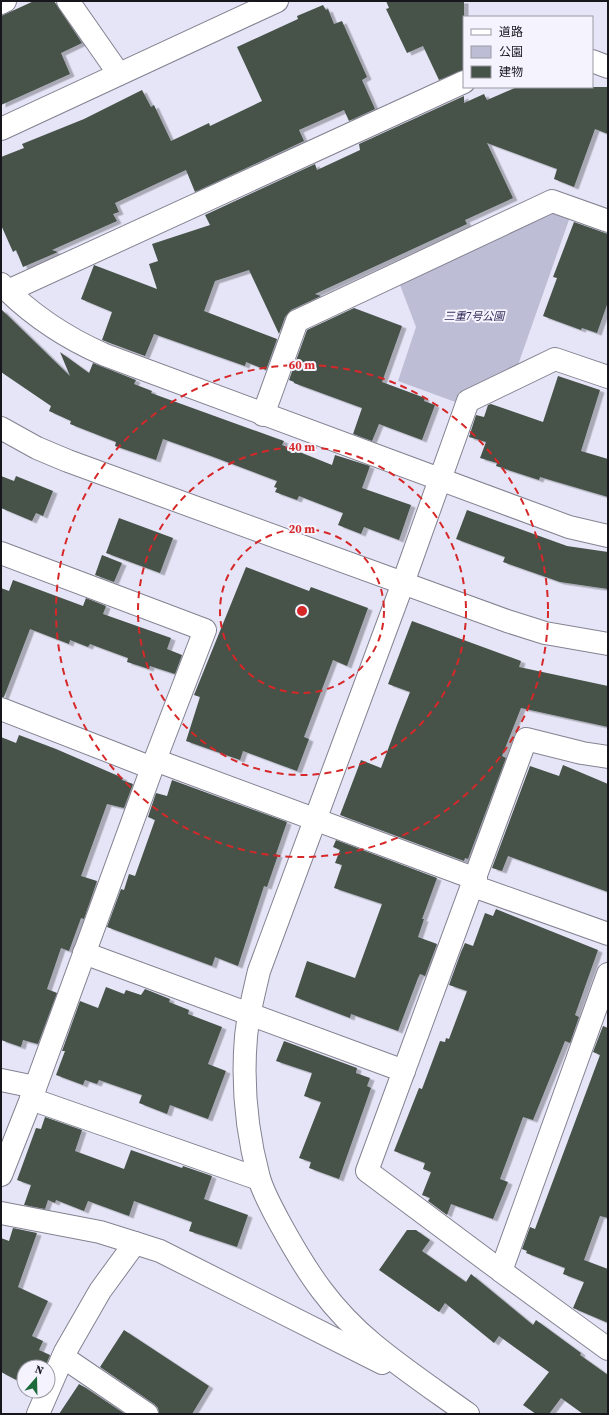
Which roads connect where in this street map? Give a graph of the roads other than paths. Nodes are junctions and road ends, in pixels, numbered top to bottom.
1 (5, 1) edge
2 (68, 1) edge
3 (276, 1) edge
4 (1, 3) edge
5 (593, 61) edge
6 (608, 67) edge
7 (119, 74) junction
8 (463, 82) edge
9 (1, 129) edge
10 (608, 221) edge
11 (5, 288) edge
12 (608, 377) edge
13 (263, 415) junction
14 (3, 434) edge
15 (441, 479) junction
16 (608, 536) edge
17 (1, 553) edge
18 (403, 583) junction
19 (608, 644) edge
20 (1, 710) edge
21 (608, 757) edge
22 (153, 764) junction
23 (314, 819) junction
24 (475, 882) junction
25 (608, 934) edge
26 (84, 953) junction
27 (608, 974) edge
28 (249, 1015) junction
29 (404, 1071) junction
30 (1, 1080) edge
31 (33, 1093) junction
32 (1, 1175) edge
33 (259, 1179) junction
34 (1, 1213) edge
35 (135, 1243) junction
36 (501, 1270) junction
37 (608, 1349) edge
38 (63, 1357) junction
39 (421, 1382) junction
40 (38, 1414) edge
41 (147, 1414) edge
42 (468, 1414) edge

1 - 4 street
2 - 7 street
3 - 7 street
5 - 6 street
7 - 9 street
8 - 11 street
10 - 13 street
11 - 13 street
12 - 15 street
13 - 15 street
14 - 18 street
15 - 16 street
15 - 18 street
17 - 22 street
18 - 19 street
18 - 23 street
20 - 22 street
21 - 24 street
22 - 23 street
22 - 26 street
23 - 24 street
23 - 28 street
24 - 25 street
24 - 29 street
26 - 28 street
26 - 31 street
27 - 36 street
28 - 29 street
28 - 33 street
29 - 36 street
30 - 31 street
31 - 32 street
31 - 33 street
33 - 39 street
34 - 35 street
35 - 38 street
35 - 39 street
36 - 37 street
38 - 40 street
38 - 41 street
39 - 42 street

